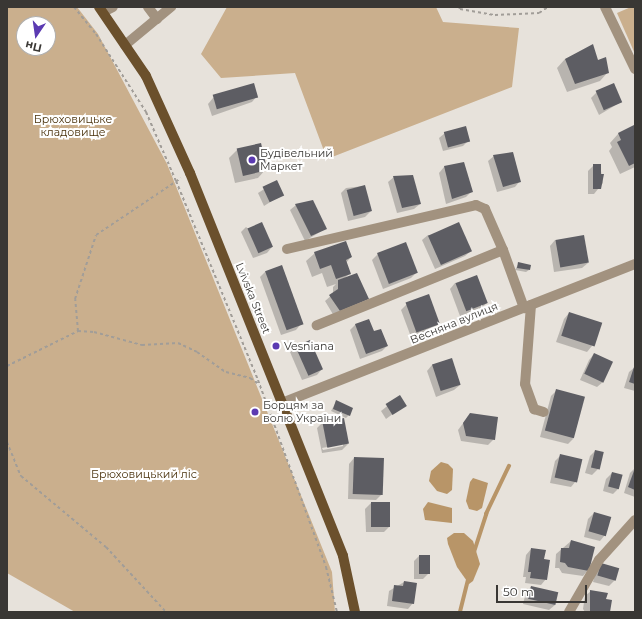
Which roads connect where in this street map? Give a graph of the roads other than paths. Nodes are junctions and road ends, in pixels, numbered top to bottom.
1 (113, 7) edge
2 (148, 7) edge
3 (171, 7) edge
4 (605, 7) edge
5 (101, 10) edge
6 (157, 19) junction
7 (125, 45) junction
8 (635, 69) edge
9 (287, 249) dead end
10 (503, 250) junction
11 (635, 264) edge
12 (528, 306) junction
13 (317, 325) dead end
14 (282, 403) junction
15 (544, 412) dead end
16 (635, 520) edge
17 (355, 612) edge
18 (568, 612) edge

1 - 5 street
2 - 6 street
3 - 6 street
4 - 8 street
5 - 7 main road, Lvivska Street
6 - 7 street
7 - 14 main road, Lvivska Street
9 - 10 street
10 - 12 street
10 - 13 street
11 - 12 street, Весняна вулиця
12 - 14 street, Весняна вулиця
12 - 15 street
14 - 17 main road, Lvivska Street
16 - 18 street

